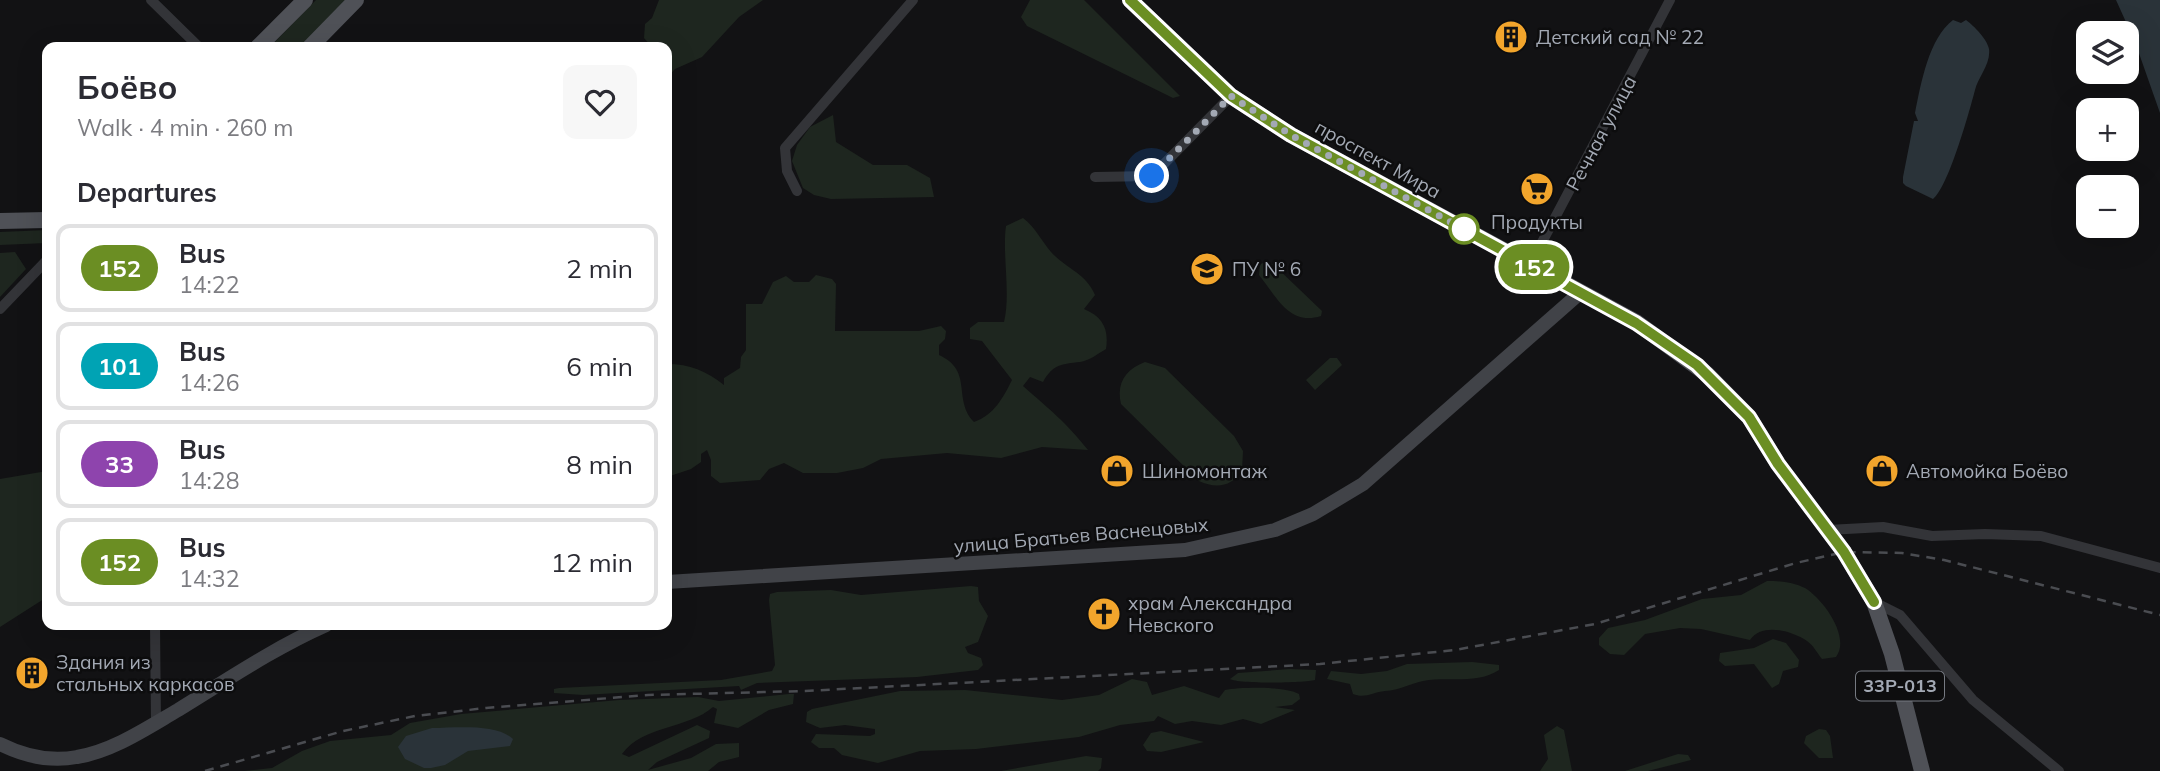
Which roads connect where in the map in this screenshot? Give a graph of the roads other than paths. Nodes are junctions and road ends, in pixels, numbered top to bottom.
1 (151, 0) edge
2 (305, 0) edge
3 (356, 0) edge
4 (913, 0) edge
5 (1130, 0) edge
6 (1670, 0) edge
7 (194, 42) edge
8 (263, 42) edge
9 (315, 42) edge
10 (1231, 96) junction
11 (1095, 177) dead end
12 (797, 191) dead end
13 (0, 221) edge
14 (42, 221) edge
15 (42, 265) edge
16 (1530, 265) junction
17 (1581, 292) junction
18 (0, 309) edge
19 (1828, 530) junction
20 (2160, 568) edge
21 (672, 582) edge
22 (1874, 602) junction
23 (155, 630) edge
24 (315, 630) edge
25 (156, 723) junction
26 (0, 744) edge
27 (1922, 771) edge
28 (2059, 771) edge

1 - 7 street
2 - 8 main road
3 - 9 main road
4 - 12 street
5 - 10 main road, проспект Мира / 33Р-013
6 - 16 street, Речная улица
10 - 11 street
10 - 16 main road, проспект Мира / 33Р-013
13 - 14 main road
15 - 18 street
16 - 17 main road, проспект Мира / 33Р-013
17 - 19 main road, проспект Мира / 33Р-013
17 - 21 main road, улица Братьев Васнецовых
19 - 20 street
19 - 22 main road, проспект Мира / 33Р-013
22 - 27 main road, 33Р-013
22 - 28 street
23 - 25 street
24 - 25 main road
25 - 26 main road

